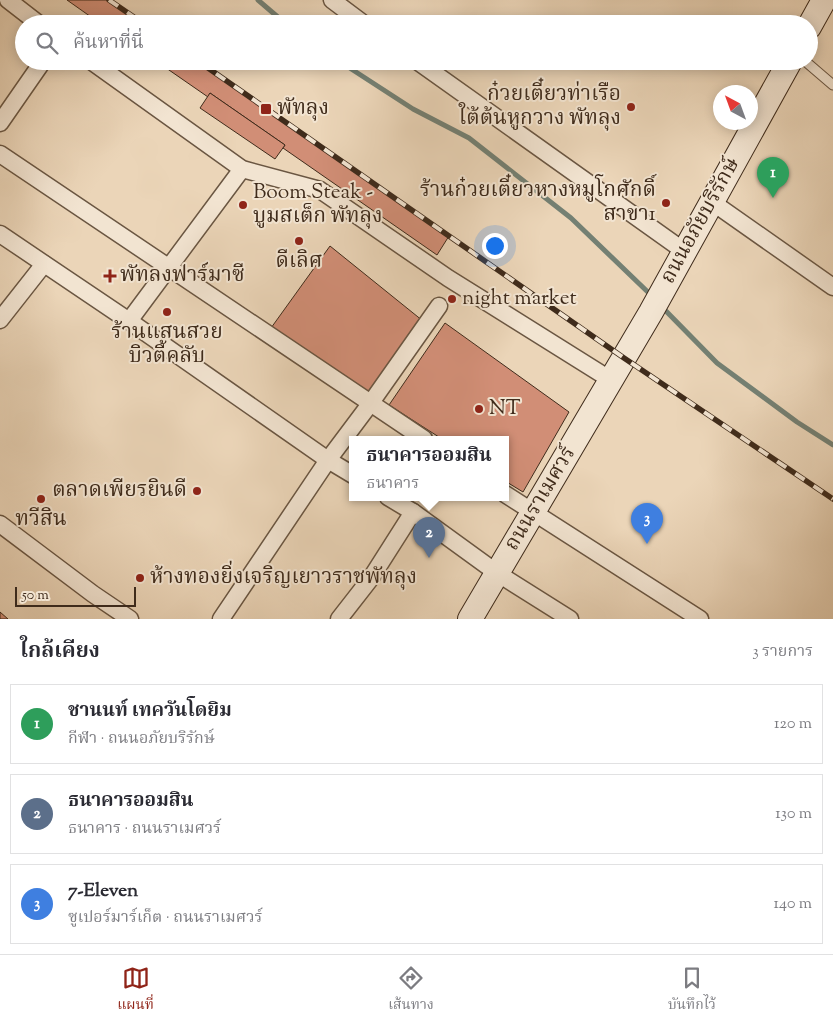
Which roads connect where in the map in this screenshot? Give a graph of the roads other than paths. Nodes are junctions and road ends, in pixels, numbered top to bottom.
1 (8, 0) edge
2 (332, 0) edge
3 (824, 0) edge
4 (27, 15) edge
5 (352, 15) edge
6 (816, 15) edge
7 (37, 70) edge
8 (104, 70) edge
9 (429, 70) edge
10 (785, 70) edge
11 (816, 70) edge
12 (833, 84) edge
13 (0, 122) edge
14 (0, 154) edge
15 (242, 169) junction
16 (712, 202) junction
17 (0, 234) edge
18 (684, 251) junction
19 (44, 264) junction
20 (170, 268) junction
21 (833, 287) edge
22 (439, 306) dead end
23 (0, 320) edge
24 (129, 321) junction
25 (612, 380) junction
26 (370, 404) junction
27 (419, 436) edge
28 (328, 460) junction
29 (349, 473) edge
30 (509, 497) edge
31 (394, 501) edge
32 (412, 512) junction
33 (533, 512) junction
34 (0, 524) edge
35 (497, 573) junction
36 (130, 619) edge
37 (221, 619) edge
38 (339, 619) edge
39 (470, 619) edge
40 (570, 619) edge
41 (700, 619) edge

1 - 4 street
2 - 5 street
3 - 6 main road
7 - 13 street
8 - 15 street
9 - 18 street
10 - 16 main road, ถนนอภัยบริรักษ์
11 - 12 lane
14 - 20 street
15 - 20 street
15 - 25 street
16 - 18 main road, ถนนอภัยบริรักษ์
16 - 21 street
17 - 19 street
18 - 25 main road, ถนนอภัยบริรักษ์
19 - 23 street
19 - 24 street
20 - 24 street
20 - 26 street
22 - 26 street
24 - 28 street
25 - 33 main road, ถนนราเมศวร์
26 - 27 street
26 - 28 street
28 - 29 street
28 - 37 street
30 - 33 street
31 - 32 street
32 - 35 street
32 - 38 street
33 - 35 main road, ถนนราเมศวร์
33 - 41 street
34 - 36 street
35 - 39 main road, ถนนราเมศวร์
35 - 40 street

